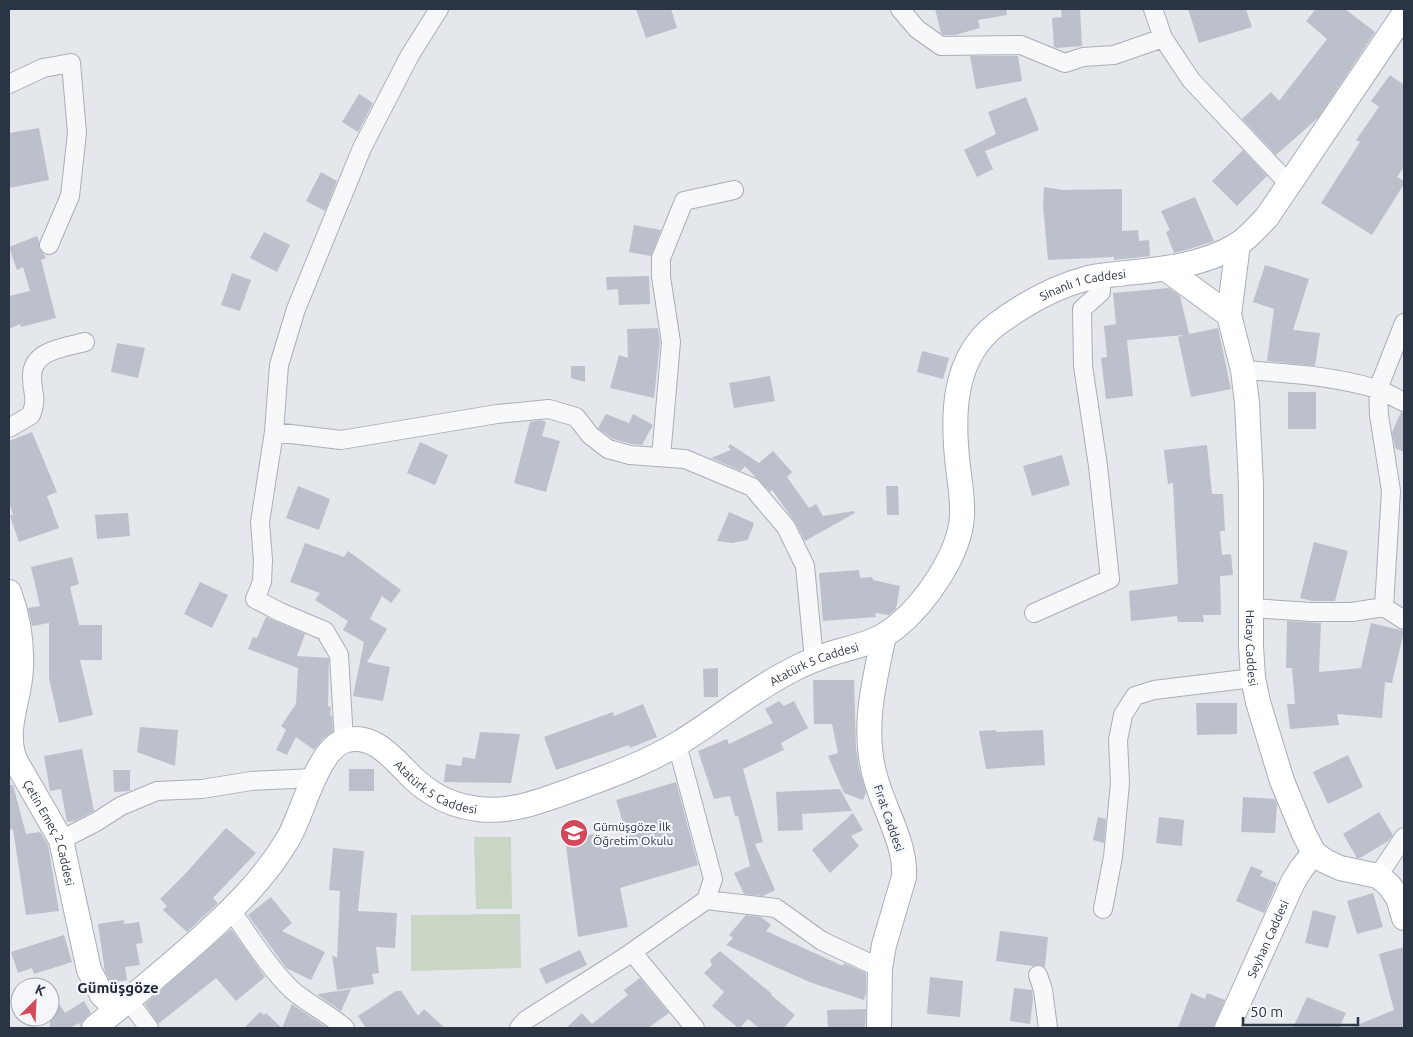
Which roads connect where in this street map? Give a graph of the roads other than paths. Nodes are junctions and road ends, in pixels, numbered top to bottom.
1 (439, 9) edge
2 (900, 9) edge
3 (1153, 9) edge
4 (1404, 14) edge
5 (1163, 38) junction
6 (9, 84) edge
7 (1289, 184) junction
8 (734, 190) dead end
9 (1238, 244) junction
10 (49, 245) dead end
11 (1166, 269) junction
12 (1101, 276) junction
13 (1229, 315) junction
14 (1404, 322) edge
15 (85, 342) dead end
16 (1244, 370) junction
17 (1378, 389) junction
18 (1404, 402) edge
19 (9, 428) edge
20 (274, 432) junction
21 (662, 457) junction
22 (9, 592) edge
23 (1384, 607) junction
24 (1252, 608) junction
25 (1034, 612) dead end
26 (1404, 620) edge
27 (884, 636) junction
28 (814, 660) junction
29 (1253, 678) junction
30 (344, 741) junction
31 (677, 744) junction
32 (12, 761) edge
33 (314, 778) junction
34 (1404, 837) edge
35 (61, 840) junction
36 (1314, 853) junction
37 (1378, 876) junction
38 (706, 900) junction
39 (1103, 909) dead end
40 (231, 910) junction
41 (1404, 918) edge
42 (632, 952) junction
43 (880, 968) junction
44 (1038, 975) dead end
45 (122, 1005) junction
46 (94, 1028) edge
47 (149, 1028) edge
48 (345, 1028) edge
49 (520, 1028) edge
50 (695, 1028) edge
51 (879, 1028) edge
52 (1048, 1028) edge
53 (1227, 1028) edge

1 - 20 street
2 - 5 street
3 - 5 street
4 - 7 main road, Sinanlı 1 Caddesi
5 - 7 street
6 - 10 street
7 - 9 main road, Sinanlı 1 Caddesi
8 - 21 street
9 - 11 main road, Sinanlı 1 Caddesi
9 - 13 main road, Hatay Caddesi
11 - 12 main road, Sinanlı 1 Caddesi
11 - 13 main road
12 - 25 street
12 - 27 main road, Sinanlı 1 Caddesi
13 - 16 main road, Hatay Caddesi
14 - 17 street
15 - 19 street
16 - 17 street
16 - 24 main road, Hatay Caddesi
17 - 18 street
17 - 23 street
20 - 21 street
20 - 30 street
21 - 28 street
22 - 32 main road, Çetin Emeç 2 Caddesi
23 - 24 street
23 - 26 street
24 - 29 main road, Hatay Caddesi
27 - 28 main road, Atatürk 5 Caddesi
27 - 43 main road, Fırat Caddesi
28 - 31 main road, Atatürk 5 Caddesi
29 - 36 main road, Hatay Caddesi
29 - 39 street
30 - 31 main road, Atatürk 5 Caddesi
30 - 33 main road
31 - 38 street
32 - 35 main road, Çetin Emeç 2 Caddesi
33 - 35 street
33 - 40 main road
34 - 37 street
35 - 45 main road, Çetin Emeç 2 Caddesi
36 - 37 main road
36 - 53 main road, Seyhan Caddesi
37 - 41 main road
38 - 42 street
38 - 43 street
40 - 45 main road
40 - 48 street
42 - 49 street
42 - 50 street
43 - 51 main road, Fırat Caddesi
44 - 52 street
45 - 46 main road
45 - 47 street

